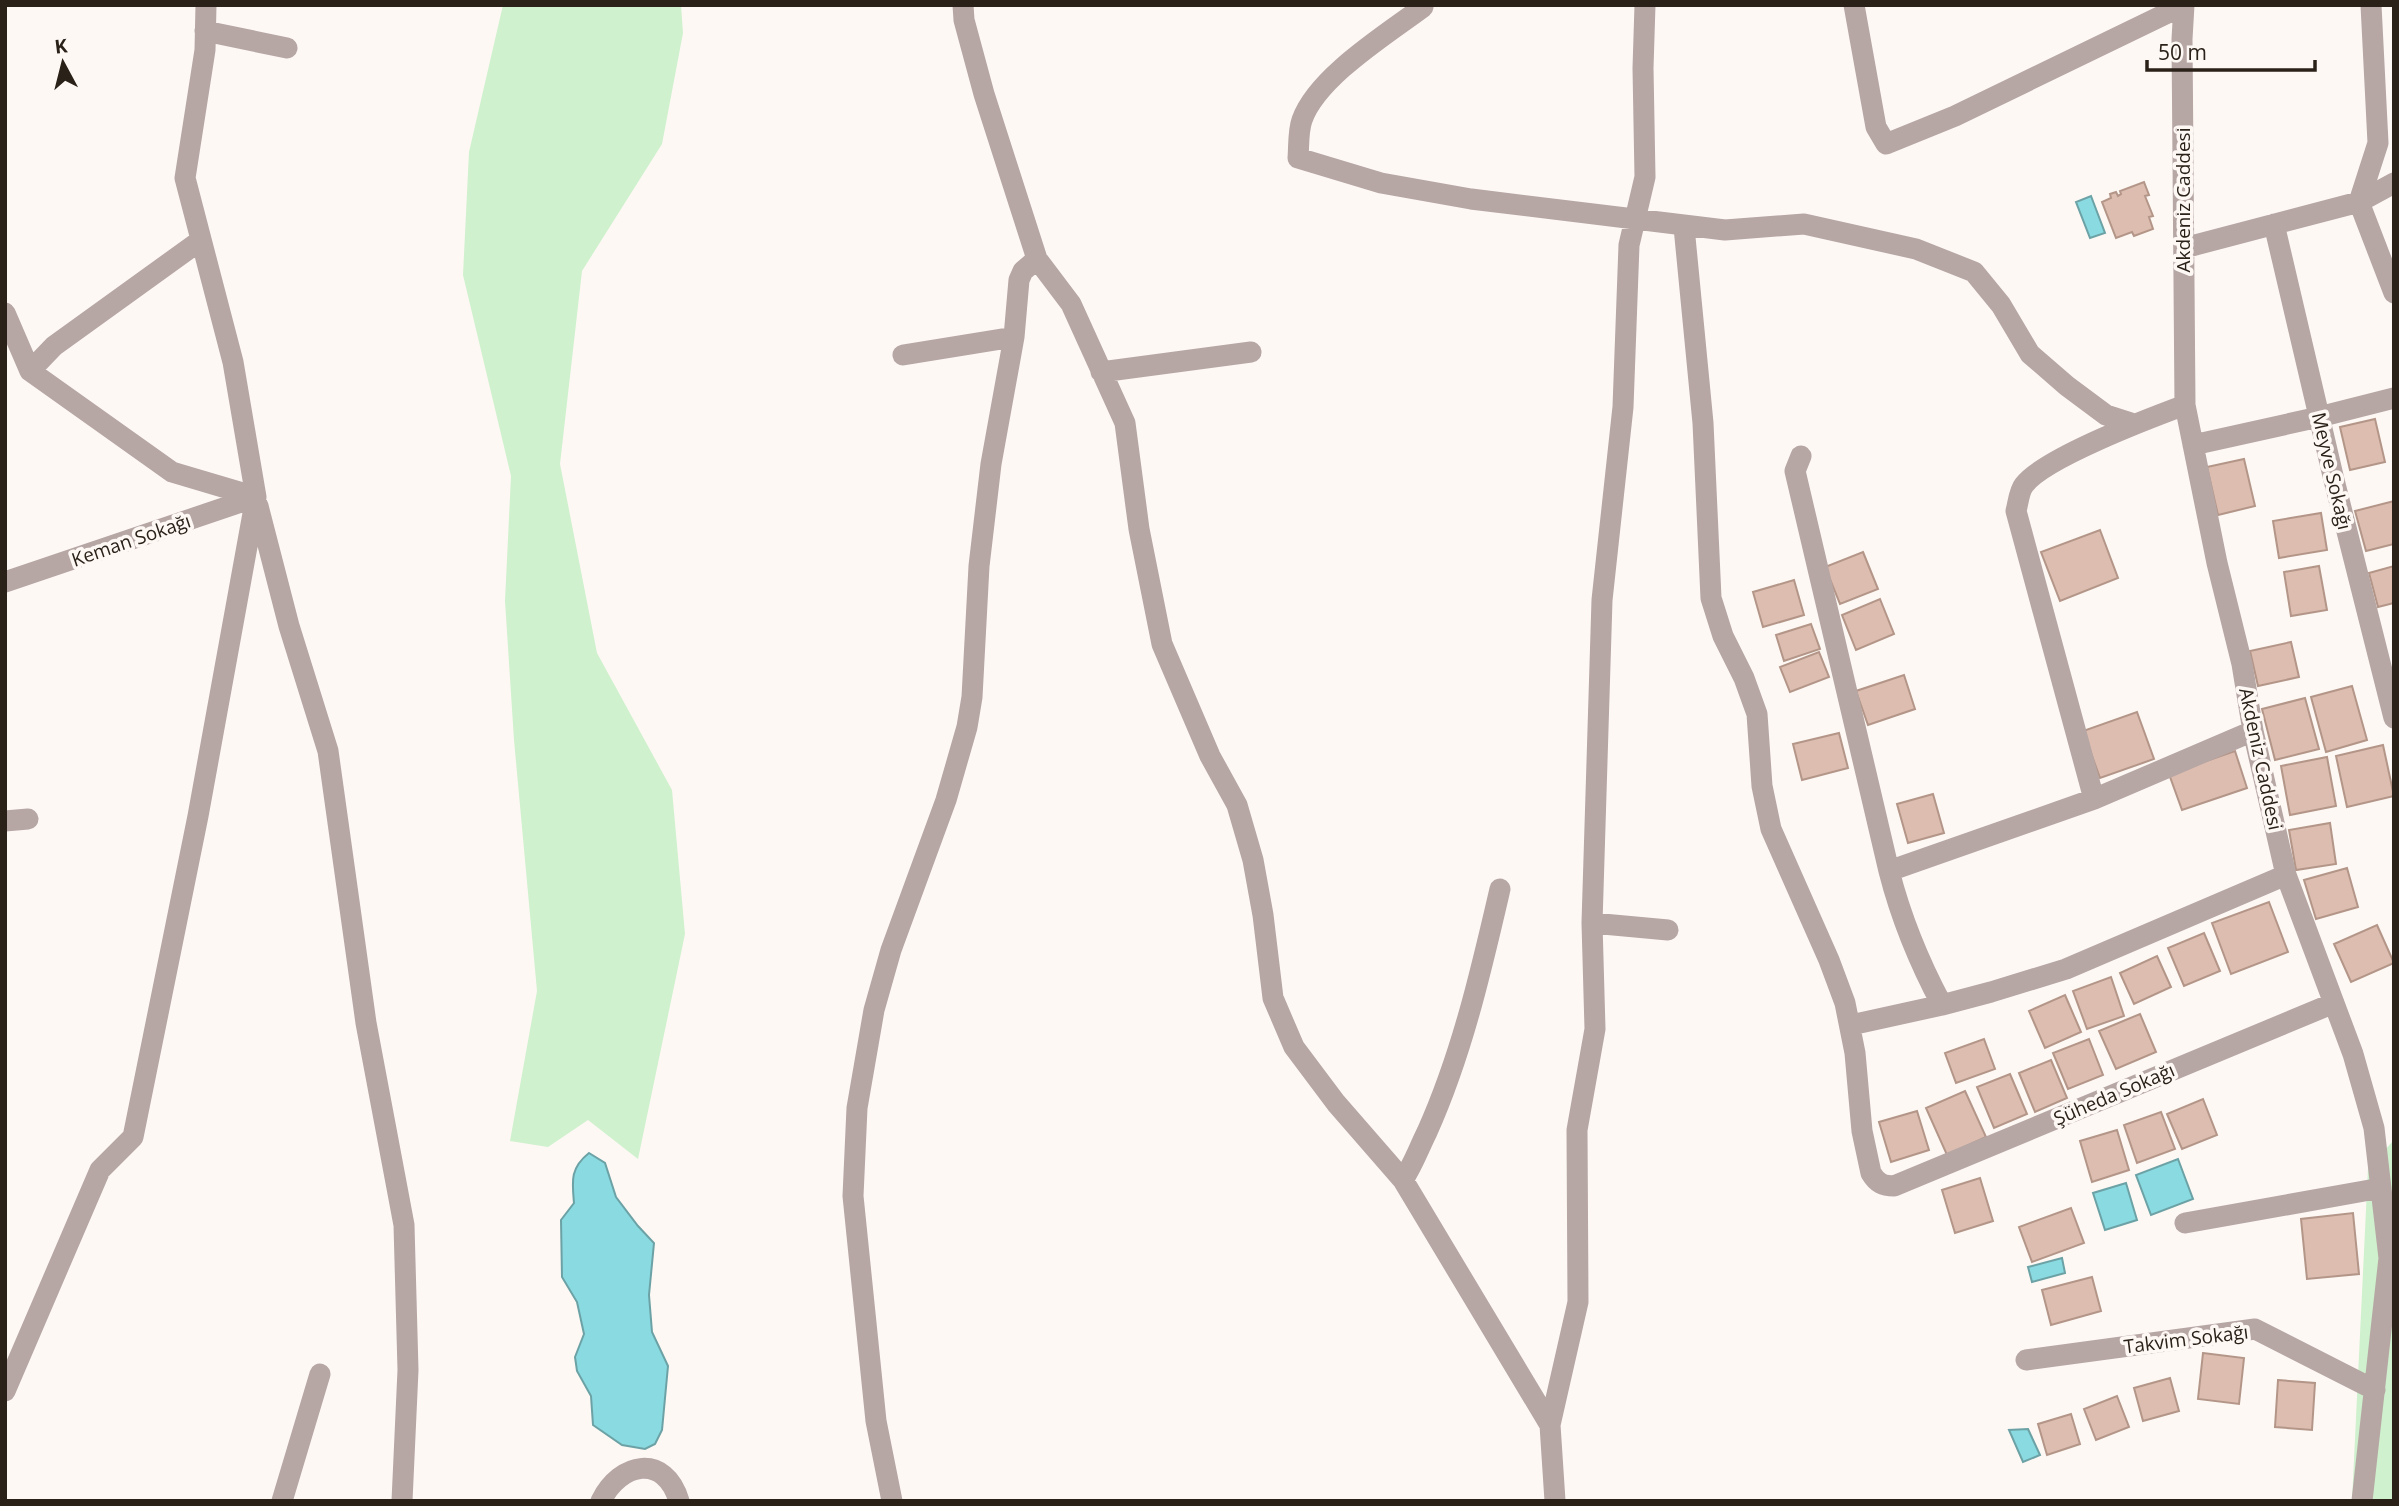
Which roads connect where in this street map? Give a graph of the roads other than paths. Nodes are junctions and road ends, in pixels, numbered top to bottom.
1 (206, 5) edge
2 (962, 5) edge
3 (1645, 5) edge
4 (1854, 5) edge
5 (2184, 5) edge
6 (2371, 5) edge
7 (1423, 6) edge
8 (205, 31) junction
9 (287, 48) dead end
10 (2394, 183) edge
11 (2359, 202) junction
12 (1636, 221) junction
13 (2274, 224) junction
14 (1684, 227) junction
15 (201, 240) junction
16 (2184, 248) junction
17 (1037, 259) junction
18 (2394, 293) edge
19 (5, 313) edge
20 (1014, 337) junction
21 (1251, 352) dead end
22 (903, 355) dead end
23 (30, 371) junction
24 (1101, 372) junction
25 (2394, 398) edge
26 (2185, 405) junction
27 (2319, 417) junction
28 (2134, 424) junction
29 (2193, 445) junction
30 (1801, 456) dead end
31 (256, 497) junction
32 (5, 582) edge
33 (2394, 718) edge
34 (2253, 731) junction
35 (2094, 799) junction
36 (28, 819) dead end
37 (5, 821) edge
38 (1889, 871) junction
39 (2286, 875) junction
40 (1500, 889) dead end
41 (1592, 923) junction
42 (1668, 930) dead end
43 (2334, 1003) junction
44 (1942, 1005) junction
45 (1851, 1025) junction
46 (2384, 1125) edge
47 (1403, 1180) junction
48 (2381, 1188) junction
49 (2185, 1223) dead end
50 (2026, 1360) dead end
51 (320, 1374) dead end
52 (2375, 1390) junction
53 (5, 1391) edge
54 (1550, 1425) junction
55 (282, 1501) edge
56 (402, 1501) edge
57 (601, 1501) edge
58 (679, 1501) edge
59 (892, 1501) edge
60 (1555, 1501) edge
61 (2362, 1501) edge

1 - 8 street
2 - 17 street
3 - 12 street
4 - 5 street
5 - 16 street, Akdeniz Caddesi
6 - 11 street
7 - 12 street
8 - 9 street
8 - 15 street
10 - 11 street
11 - 13 street
11 - 18 street
12 - 14 street
12 - 41 street
13 - 16 street
13 - 27 street, Meyve Sokağı
14 - 28 street
14 - 45 street
15 - 23 street
15 - 31 street
16 - 26 street, Akdeniz Caddesi
17 - 20 street
17 - 24 street
19 - 23 street
20 - 22 street
20 - 59 street
21 - 24 street
23 - 31 street
24 - 47 street
25 - 27 street
26 - 28 street
26 - 29 street, Akdeniz Caddesi
27 - 29 street
27 - 33 street, Meyve Sokağı
28 - 35 street
29 - 34 street, Akdeniz Caddesi
30 - 38 street
31 - 32 street, Keman Sokağı
31 - 53 street
31 - 56 street
34 - 35 street
34 - 39 street, Akdeniz Caddesi
35 - 38 street
36 - 37 street
38 - 44 street
39 - 43 street, Akdeniz Caddesi
39 - 44 street
40 - 47 street
41 - 42 street
41 - 54 street
43 - 45 street, Şüheda Sokağı
43 - 46 street, Akdeniz Caddesi
44 - 45 street
46 - 48 street, Akdeniz Caddesi
47 - 54 street
48 - 49 street
48 - 52 street, Akdeniz Caddesi
50 - 52 street, Takvim Sokağı
51 - 55 street
52 - 61 street, Akdeniz Caddesi
54 - 60 street
57 - 58 street

